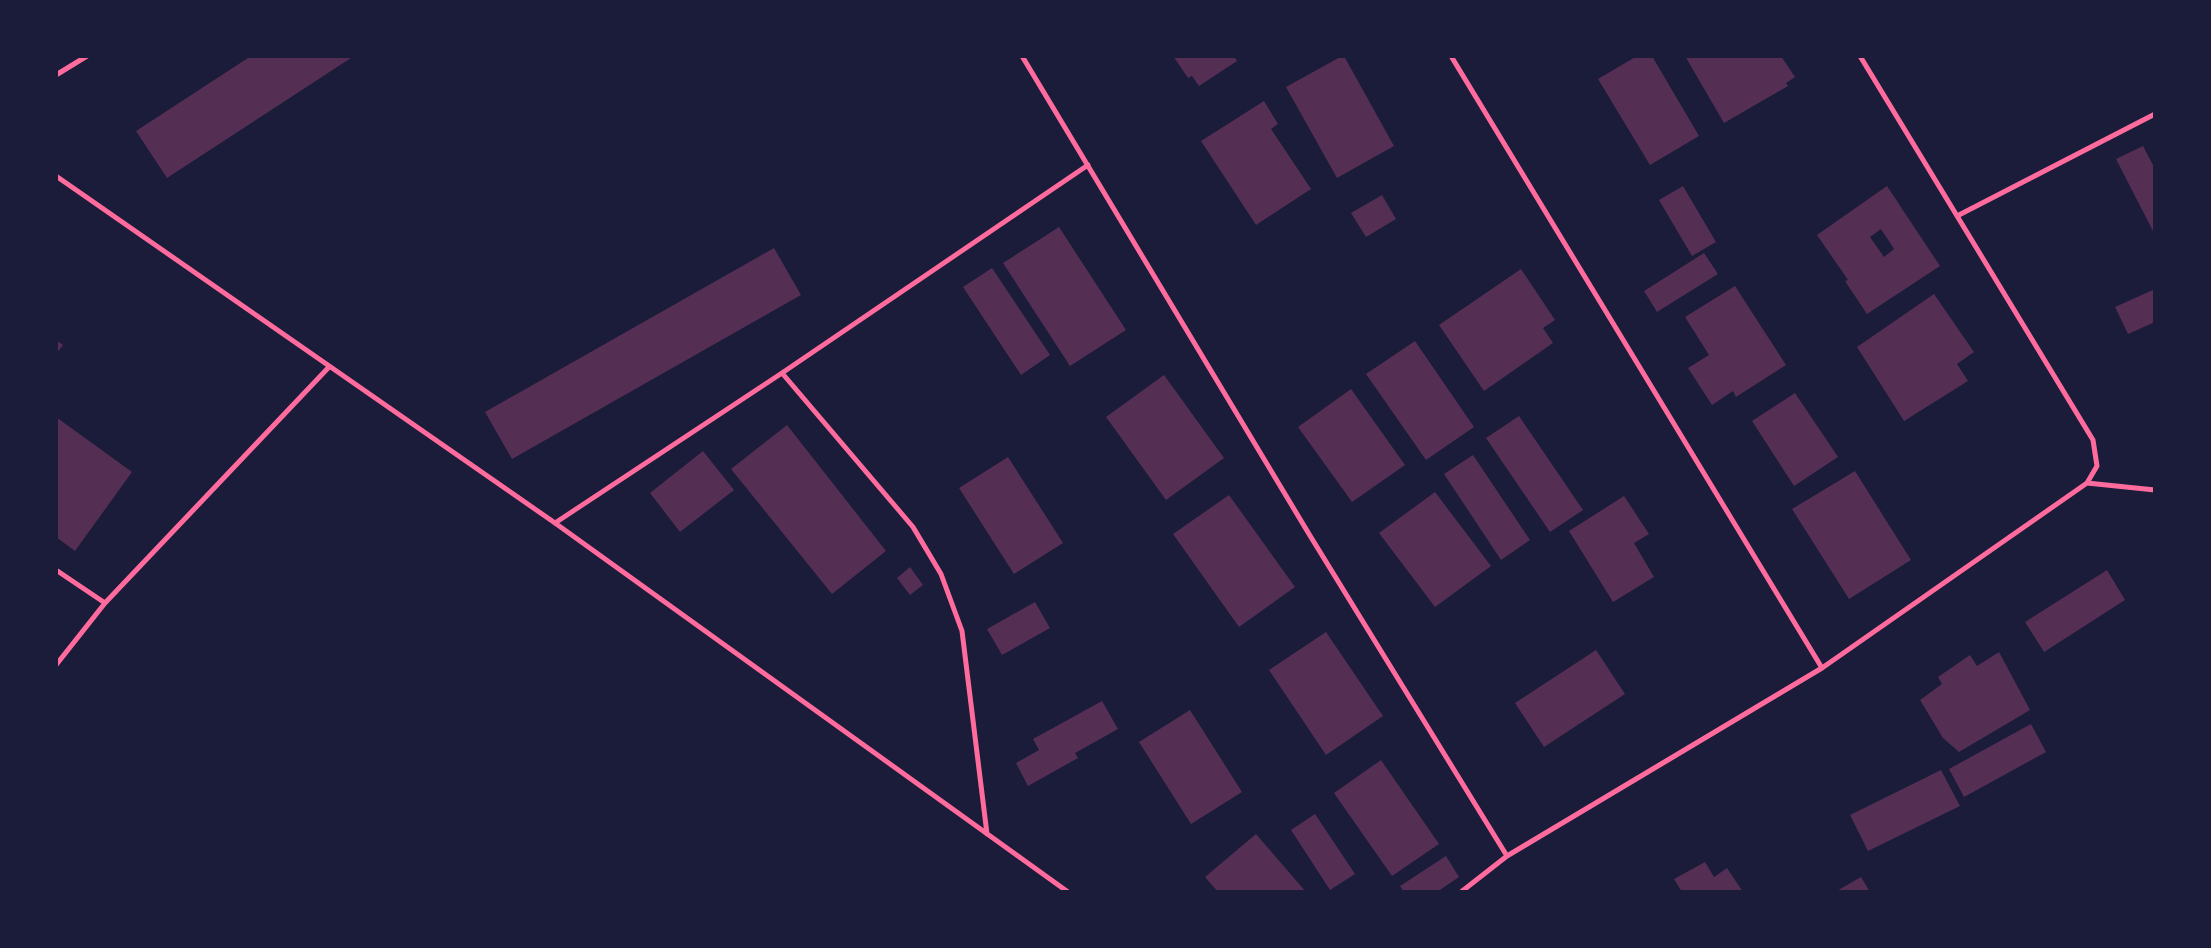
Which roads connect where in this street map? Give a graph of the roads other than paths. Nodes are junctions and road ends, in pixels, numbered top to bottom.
1 (87, 56) edge
2 (1022, 56) edge
3 (1451, 56) edge
4 (1860, 56) edge
5 (56, 75) edge
6 (2155, 114) edge
7 (1088, 165) junction
8 (56, 176) edge
9 (1957, 216) junction
10 (329, 366) junction
11 (782, 373) junction
12 (2087, 483) junction
13 (2155, 490) edge
14 (555, 522) junction
15 (56, 570) edge
16 (105, 603) junction
17 (56, 664) edge
18 (1822, 668) junction
19 (987, 834) junction
20 (1507, 856) junction
21 (1068, 892) edge
22 (1460, 892) edge

1 - 5 street
2 - 7 street
3 - 18 street
4 - 9 street
6 - 9 street
7 - 11 street
7 - 20 street
8 - 10 street
9 - 12 street
10 - 14 street
10 - 16 street
11 - 14 street
11 - 19 street
12 - 13 street
12 - 18 street
14 - 19 street
15 - 16 street
16 - 17 street
18 - 20 street
19 - 21 street
20 - 22 street

